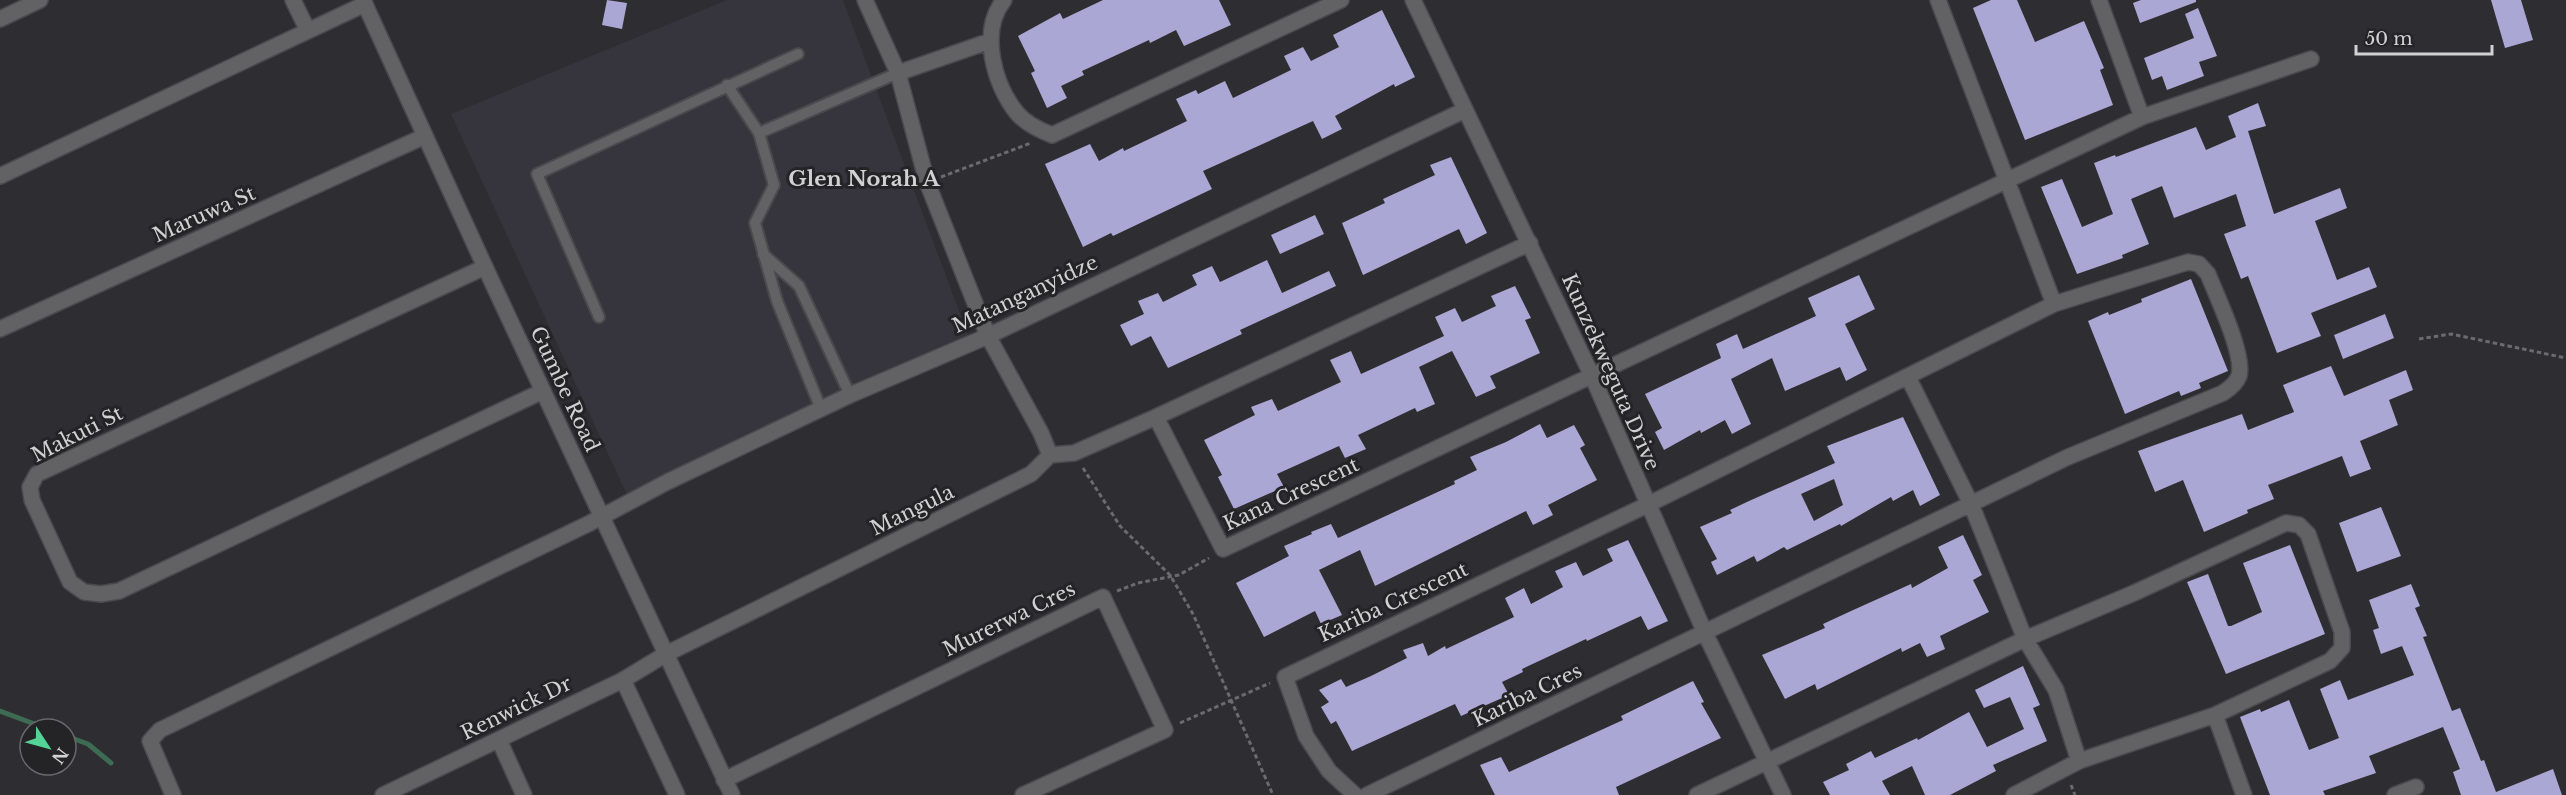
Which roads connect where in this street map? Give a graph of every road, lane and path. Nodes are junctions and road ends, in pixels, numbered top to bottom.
1 (40, 0) edge
2 (293, 0) edge
3 (865, 0) edge
4 (1004, 0) edge
5 (1341, 0) edge
6 (1413, 0) edge
7 (1938, 0) edge
8 (2099, 0) edge
9 (364, 2) edge
10 (0, 19) edge
11 (308, 31) junction
12 (990, 41) junction
13 (798, 54) dead end
14 (2311, 59) dead end
15 (898, 72) junction
16 (728, 85) junction
17 (1465, 110) junction
18 (2142, 117) junction
19 (759, 133) junction
20 (1052, 135) junction
21 (425, 136) junction
22 (0, 176) edge
23 (2006, 180) junction
24 (927, 182) junction
25 (1530, 243) junction
26 (763, 254) junction
27 (485, 267) junction
28 (2054, 304) junction
29 (599, 317) dead end
30 (0, 329) edge
31 (988, 336) junction
32 (2420, 339) dead end
33 (2566, 358) edge
34 (1592, 376) junction
35 (1908, 377) junction
36 (543, 391) junction
37 (850, 395) junction
38 (821, 409) junction
39 (1156, 417) junction
40 (1074, 453) junction
41 (1050, 455) junction
42 (1971, 504) junction
43 (1647, 505) junction
44 (602, 517) junction
45 (1223, 549) junction
46 (1170, 575) junction
47 (1103, 597) junction
48 (1705, 633) junction
49 (2025, 639) junction
50 (666, 654) junction
51 (1285, 677) junction
52 (622, 680) junction
53 (1232, 699) junction
54 (2215, 715) junction
55 (1165, 730) junction
56 (499, 740) junction
57 (2079, 761) junction
58 (1767, 763) junction
59 (724, 780) junction
60 (2416, 787) dead end
61 (173, 795) edge
62 (383, 795) edge
63 (524, 795) edge
64 (677, 795) edge
65 (732, 795) edge
66 (1023, 795) edge
67 (1273, 795) edge
68 (1355, 795) edge
69 (1366, 795) edge
70 (1697, 795) edge
71 (1783, 795) edge
72 (2014, 795) edge
73 (2244, 795) edge
74 (2395, 795) edge

1 - 10 street
2 - 11 street
3 - 15 street
4 - 12 street
5 - 20 street
6 - 17 street, Kunzekweguta Drive
7 - 23 street
8 - 18 street
9 - 11 street
9 - 21 street, Gumbe Road
11 - 22 street
12 - 15 street
12 - 20 street
13 - 16 lane
14 - 18 street, Kana Crescent
15 - 19 lane
15 - 24 street
16 - 19 lane
16 - 29 lane
17 - 25 street, Kunzekweguta Drive
17 - 31 street, Matanganyidze
18 - 23 street, Kana Crescent
19 - 26 lane
20 - 24 path
21 - 27 street, Gumbe Road
21 - 30 street, Maruwa St
23 - 28 street
23 - 34 street, Kana Crescent
24 - 31 street
25 - 34 street, Kunzekweguta Drive
25 - 39 street
26 - 37 lane
26 - 38 lane
27 - 36 street, Gumbe Road
27 - 36 street, Makuti St
28 - 35 street, Kariba Crescent
28 - 42 street, Kariba Cres
31 - 37 street, Matanganyidze
31 - 41 street
32 - 33 path
34 - 43 street, Kunzekweguta Drive
34 - 45 street, Kana Crescent
35 - 42 street
35 - 43 street, Kariba Crescent
36 - 44 street, Gumbe Road
37 - 38 street, Matanganyidze
38 - 44 street, Matanganyidze
39 - 40 street
39 - 45 street, Kana Crescent
40 - 41 street
40 - 46 path
41 - 50 street, Mangula
42 - 48 street, Kariba Cres
42 - 49 street
43 - 48 street, Kunzekweguta Drive
43 - 51 street, Kariba Crescent
44 - 50 street, Gumbe Road
44 - 61 street, Matanganyidze
45 - 46 path
46 - 47 path
46 - 53 path
47 - 55 street, Murerwa Cres
47 - 59 street, Murerwa Cres
48 - 58 street, Kunzekweguta Drive
48 - 69 street, Kariba Cres
49 - 54 street
49 - 57 street
49 - 58 street
50 - 52 street, Renwick Dr
50 - 59 street, Gumbe Road
51 - 53 path
51 - 68 street
52 - 56 street, Renwick Dr
52 - 64 street
53 - 55 path
53 - 67 path
54 - 57 street
54 - 73 street
55 - 66 street
56 - 62 street, Renwick Dr
56 - 63 street
57 - 72 street
58 - 70 street
58 - 71 street, Kunzekweguta Drive
59 - 65 street, Gumbe Road
60 - 74 street

